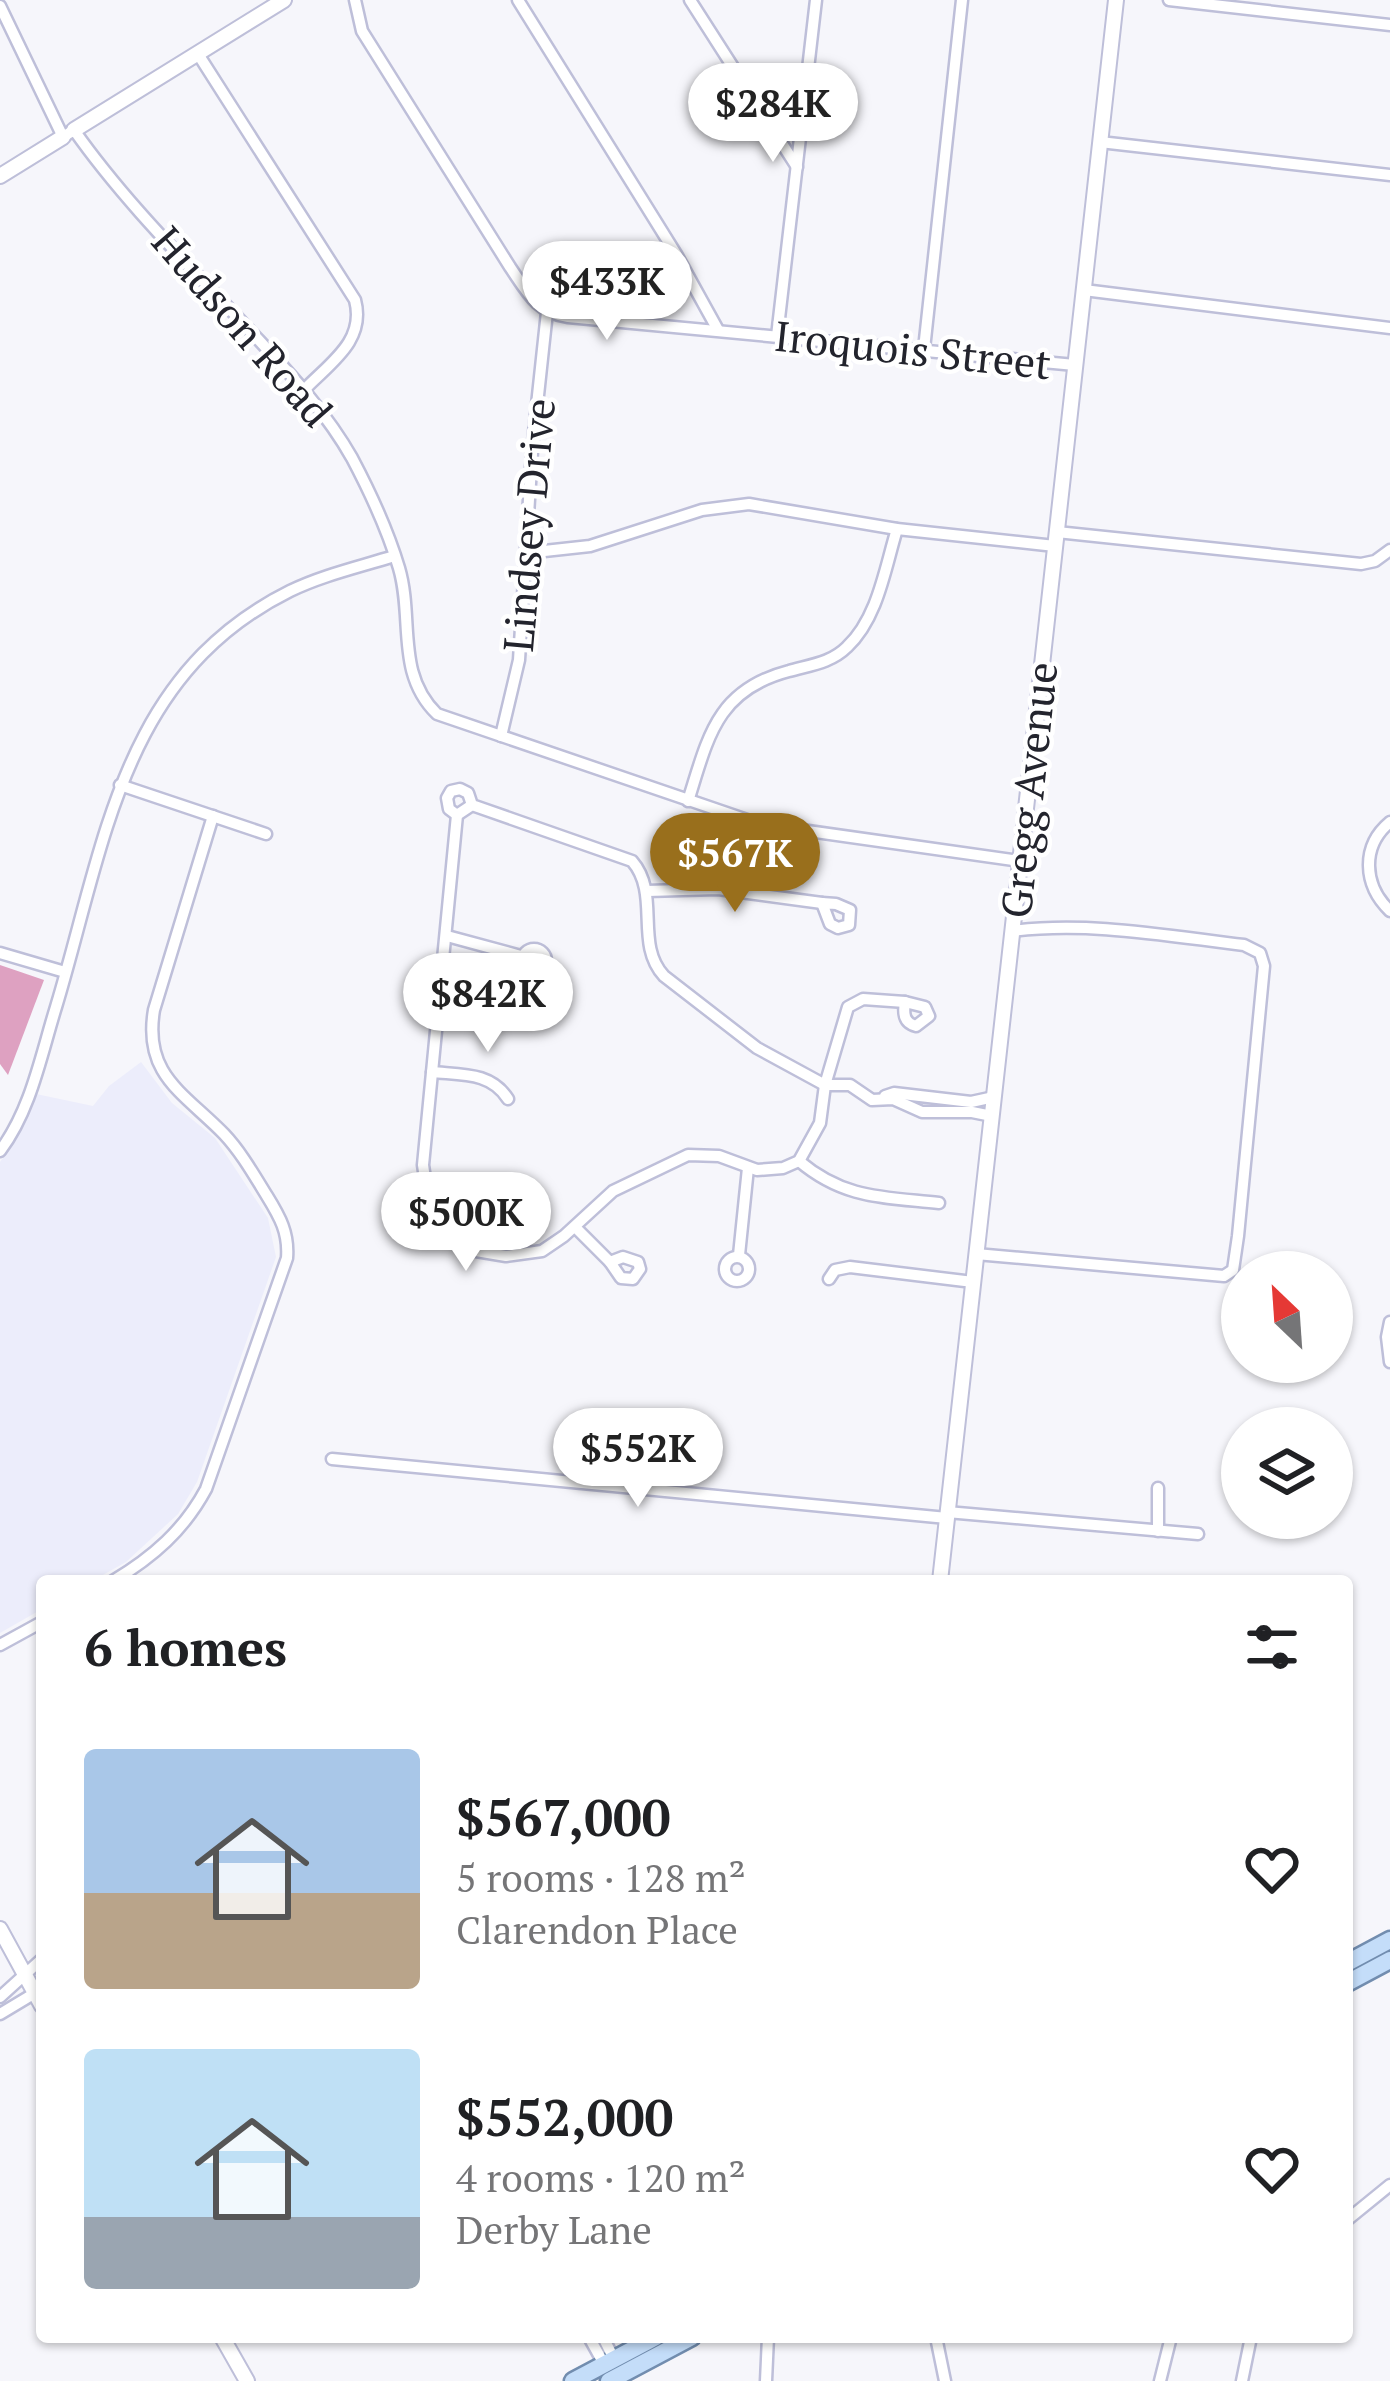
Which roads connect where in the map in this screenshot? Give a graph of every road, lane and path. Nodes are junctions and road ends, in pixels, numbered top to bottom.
1 (284, 0) edge
2 (355, 0) edge
3 (518, 0) edge
4 (690, 0) edge
5 (816, 0) edge
6 (962, 0) edge
7 (1116, 0) edge
8 (1169, 0) edge
9 (0, 6) edge
10 (1390, 25) edge
11 (198, 54) junction
12 (69, 133) junction
13 (1100, 142) junction
14 (796, 167) junction
15 (1390, 175) edge
16 (0, 176) edge
17 (1084, 290) junction
18 (547, 312) junction
19 (1390, 328) edge
20 (718, 330) junction
21 (777, 336) junction
22 (924, 349) junction
23 (1075, 365) junction
24 (304, 389) junction
25 (897, 529) junction
26 (1056, 539) junction
27 (1390, 550) edge
28 (526, 553) junction
29 (394, 556) junction
30 (501, 736) junction
31 (120, 785) junction
32 (688, 801) junction
33 (472, 805) junction
34 (457, 815) junction
35 (213, 816) junction
36 (1390, 822) edge
37 (266, 834) dead end
38 (1020, 860) junction
39 (646, 891) junction
40 (822, 903) dead end
41 (1390, 911) edge
42 (1012, 931) junction
43 (447, 936) junction
44 (0, 953) edge
45 (521, 956) dead end
46 (65, 972) junction
47 (904, 1002) dead end
48 (432, 1072) junction
49 (825, 1085) junction
50 (994, 1096) junction
51 (508, 1099) dead end
52 (872, 1100) junction
53 (992, 1116) junction
54 (0, 1151) edge
55 (799, 1161) junction
56 (748, 1168) junction
57 (939, 1203) dead end
58 (575, 1227) junction
59 (976, 1254) junction
60 (739, 1256) dead end
61 (610, 1262) dead end
62 (830, 1279) dead end
63 (973, 1282) junction
64 (1390, 1322) edge
65 (1390, 1362) edge
66 (332, 1459) dead end
67 (1158, 1488) dead end
68 (947, 1515) junction
69 (1158, 1531) junction
70 (1198, 1534) dead end
71 (122, 1575) edge
72 (941, 1575) edge
73 (36, 1625) edge
74 (0, 1645) edge
75 (0, 1929) edge
76 (1390, 1940) edge
77 (1353, 1960) edge
78 (1390, 1960) edge
79 (36, 1965) edge
80 (26, 1976) junction
81 (1353, 1980) edge
82 (36, 1996) edge
83 (0, 1997) edge
84 (36, 2001) edge
85 (0, 2014) edge
86 (1390, 2185) edge
87 (1353, 2215) edge
88 (225, 2343) edge
89 (647, 2343) edge
90 (676, 2343) edge
91 (767, 2343) edge
92 (937, 2343) edge
93 (1170, 2343) edge
94 (1250, 2343) edge
95 (609, 2368) edge
96 (247, 2381) edge
97 (573, 2381) edge
98 (766, 2381) edge
99 (945, 2381) edge
100 (1160, 2381) edge
101 (1242, 2381) edge

1 - 11 street
2 - 18 street
3 - 20 street
4 - 14 street
5 - 14 street
6 - 22 street
7 - 13 street, Gregg Avenue
8 - 10 street
9 - 12 street, Hudson Road
11 - 12 street
11 - 24 street
12 - 16 street
12 - 24 street, Hudson Road
13 - 15 street
13 - 17 street, Gregg Avenue
14 - 21 street
17 - 19 street
17 - 23 street, Gregg Avenue
18 - 20 street, Iroquois Street
18 - 28 street, Lindsey Drive
20 - 21 street, Iroquois Street
21 - 22 street, Iroquois Street
22 - 23 street, Iroquois Street
23 - 26 street, Gregg Avenue
24 - 29 street, Hudson Road
25 - 26 street
25 - 28 street
25 - 32 street
26 - 27 street
26 - 38 street, Gregg Avenue
28 - 30 street, Lindsey Drive
29 - 30 street, Hudson Road
29 - 31 street
30 - 32 street, Hudson Road
31 - 35 street
31 - 46 street
32 - 38 street, Hudson Road
33 - 34 street
33 - 34 street
33 - 39 street
34 - 43 street
35 - 37 street
35 - 71 street
36 - 41 street
38 - 42 street, Gregg Avenue
39 - 40 street
39 - 49 street
42 - 50 street, Gregg Avenue
42 - 59 street
43 - 45 street
43 - 48 street
44 - 46 street
46 - 54 street
47 - 49 street
48 - 51 street
48 - 58 street
49 - 52 street
49 - 55 street
50 - 52 street
50 - 53 street, Gregg Avenue
52 - 53 street
53 - 59 street, Gregg Avenue
55 - 56 street
55 - 57 street
56 - 58 street
56 - 60 street
58 - 61 street
59 - 63 street, Gregg Avenue
62 - 63 street
63 - 68 street, Gregg Avenue
64 - 65 street
66 - 68 street
67 - 69 street
68 - 69 street
68 - 72 street, Gregg Avenue
69 - 70 street
73 - 74 street
75 - 80 street
76 - 77 main road
78 - 81 main road
79 - 80 street
80 - 82 street
80 - 83 street
84 - 85 street
86 - 87 street
88 - 96 street
89 - 95 main road
90 - 95 main road
91 - 98 street
92 - 99 street
93 - 100 street
94 - 101 street
95 - 97 main road

